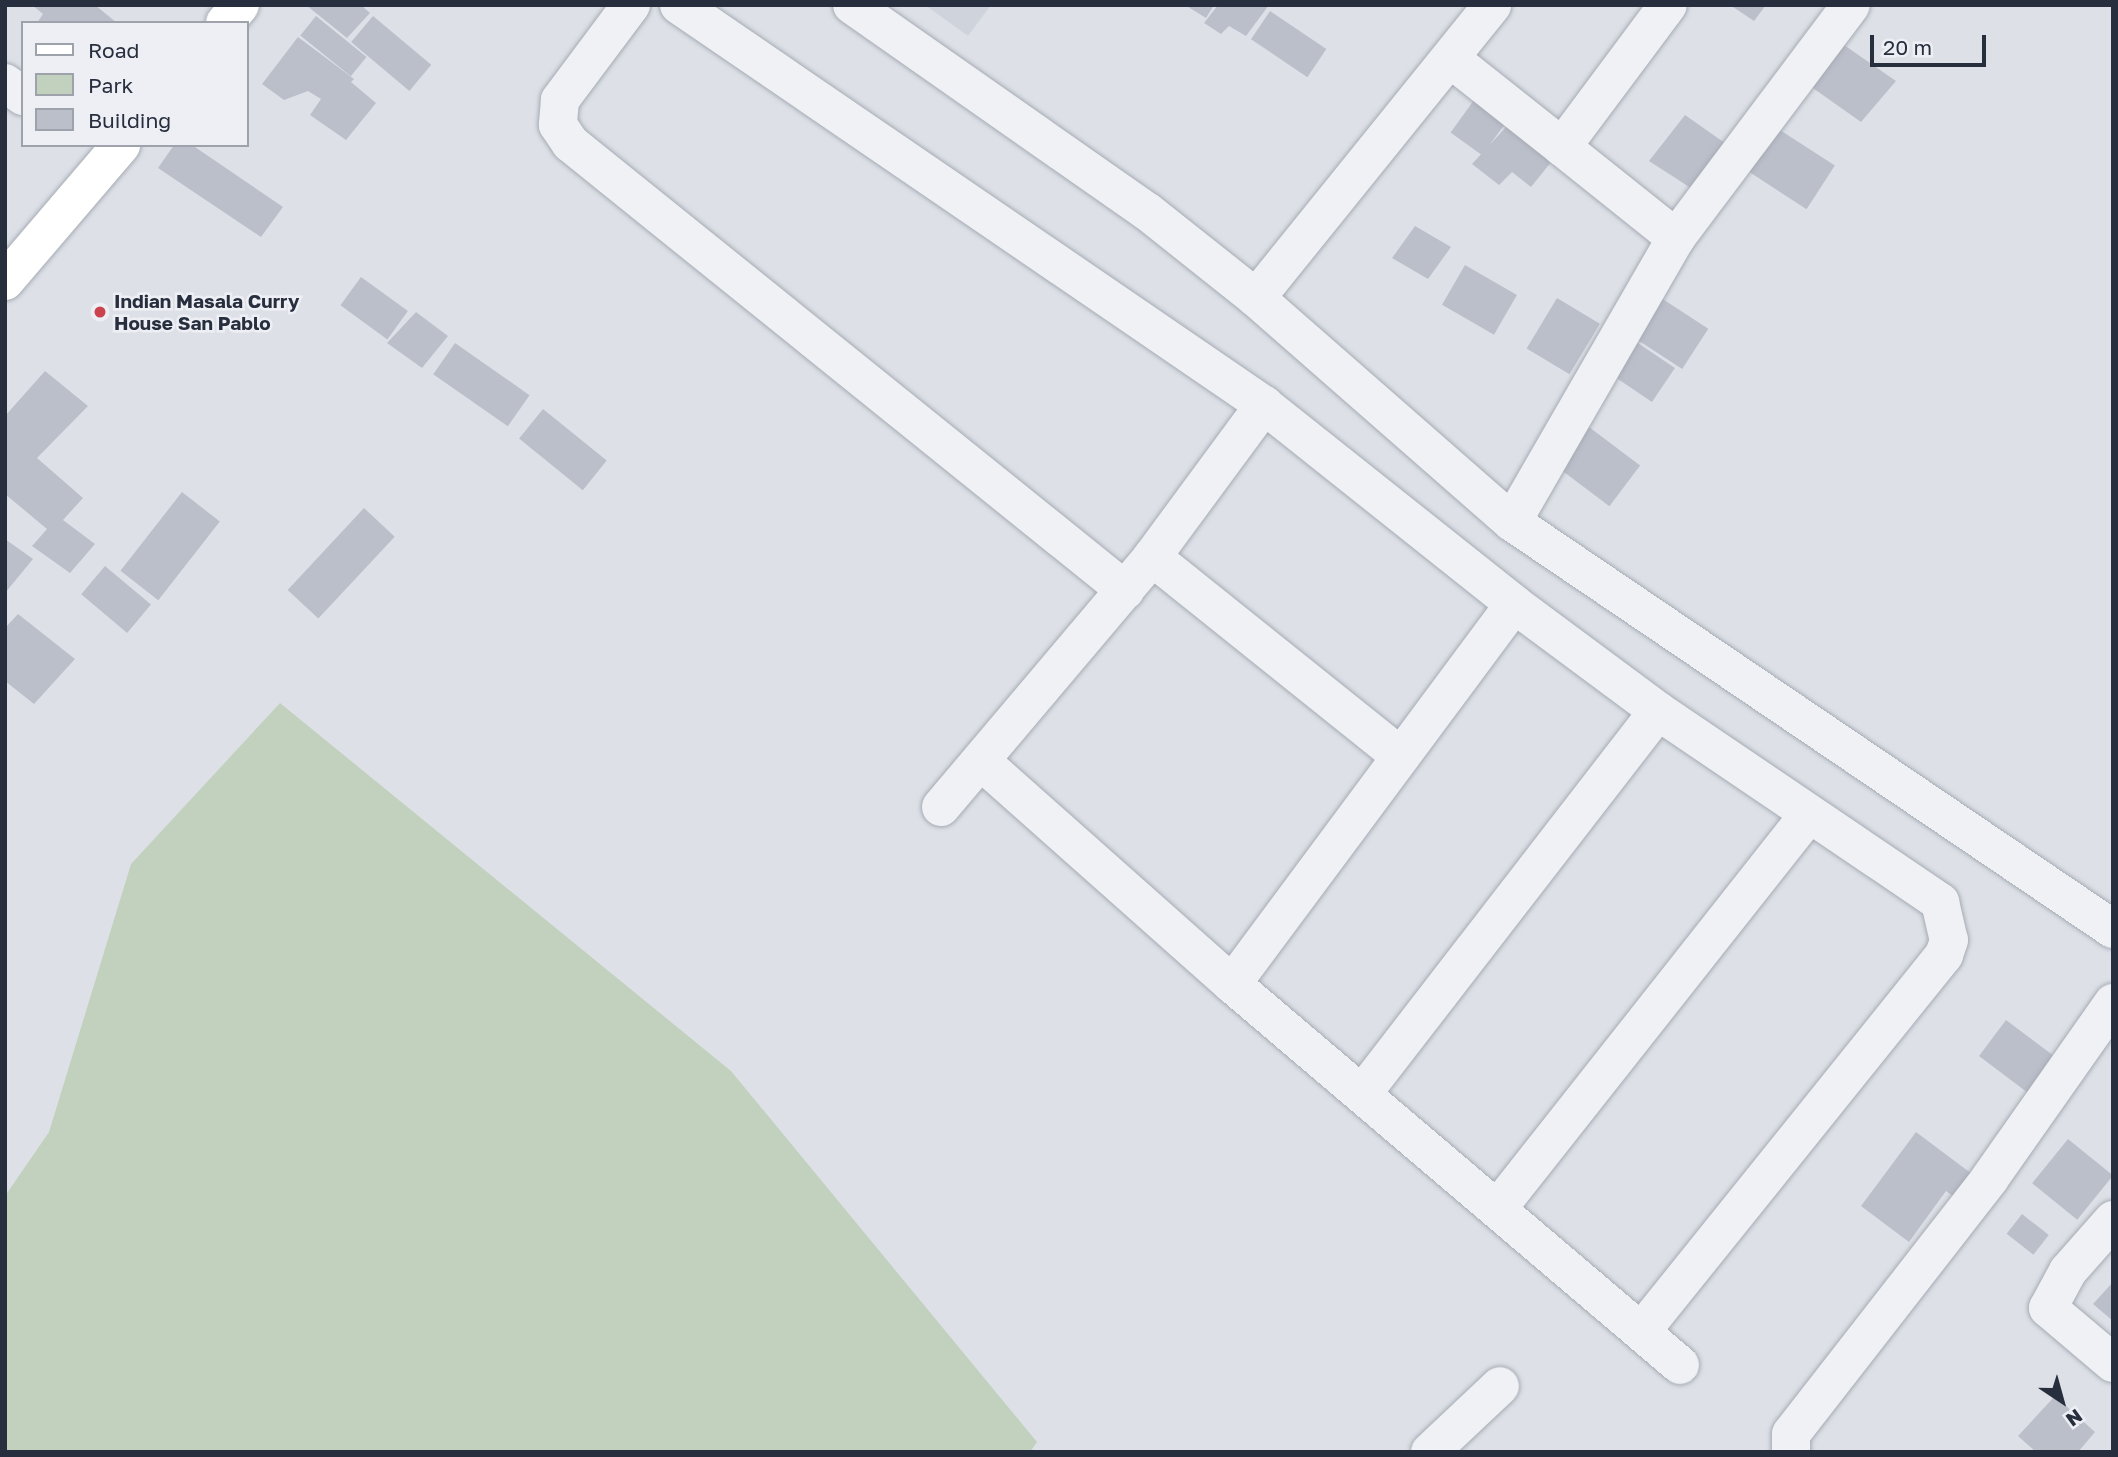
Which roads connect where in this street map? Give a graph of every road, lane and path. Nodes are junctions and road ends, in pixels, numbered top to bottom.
1 (240, 5) edge
2 (631, 5) edge
3 (679, 5) edge
4 (852, 5) edge
5 (1492, 5) edge
6 (1668, 5) edge
7 (1851, 5) edge
8 (227, 21) edge
9 (1451, 59) junction
10 (5, 83) edge
11 (21, 95) edge
12 (1562, 147) junction
13 (107, 150) edge
14 (1676, 238) junction
15 (5, 281) edge
16 (1256, 298) junction
17 (1264, 405) junction
18 (1512, 522) junction
19 (1152, 557) junction
20 (1125, 590) junction
21 (1514, 604) junction
22 (1658, 711) junction
23 (1398, 754) junction
24 (982, 762) junction
25 (941, 807) dead end
26 (1808, 814) junction
27 (2113, 929) edge
28 (1232, 984) junction
29 (2113, 1003) edge
30 (1362, 1094) junction
31 (1497, 1208) junction
32 (2113, 1220) edge
33 (1642, 1330) junction
34 (2113, 1363) edge
35 (1680, 1366) dead end
36 (1500, 1386) dead end
37 (1430, 1452) edge
38 (1791, 1452) edge

1 - 8 main road
2 - 20 street
3 - 17 street
4 - 16 street
5 - 9 street
6 - 12 street
7 - 14 street
9 - 12 street
9 - 16 street
10 - 11 street
12 - 14 street
13 - 15 main road
14 - 18 street
16 - 18 street
17 - 19 street
17 - 21 street
18 - 27 street
19 - 20 street
19 - 23 street
20 - 24 street
21 - 22 street
21 - 23 street
22 - 26 street
22 - 30 street
23 - 28 street
24 - 25 street
24 - 28 street
26 - 31 street
26 - 33 street
28 - 30 street
29 - 38 street
30 - 31 street
31 - 33 street
32 - 34 street
33 - 35 street
36 - 37 street

